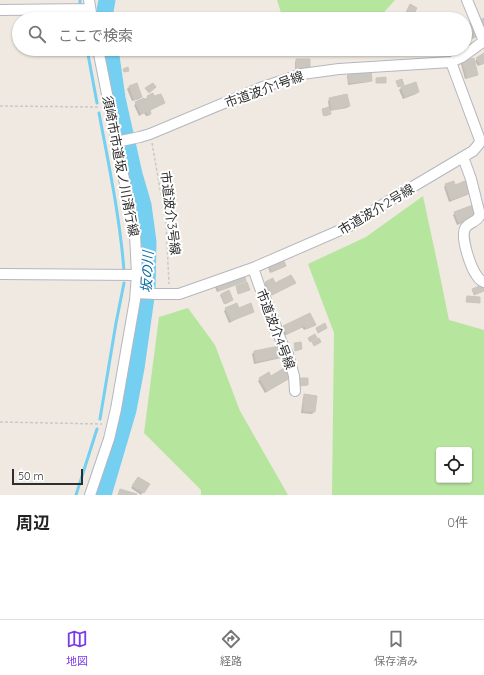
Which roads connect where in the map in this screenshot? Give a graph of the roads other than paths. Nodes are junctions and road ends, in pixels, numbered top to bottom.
1 (467, 0) edge
2 (90, 9) edge
3 (0, 10) edge
4 (472, 12) edge
5 (472, 12) edge
6 (484, 41) edge
7 (472, 50) edge
8 (99, 56) edge
9 (463, 56) edge
10 (451, 62) junction
11 (482, 140) edge
12 (119, 142) junction
13 (463, 157) junction
14 (253, 268) junction
15 (0, 274) edge
16 (137, 275) junction
17 (484, 282) edge
18 (138, 293) junction
19 (295, 390) dead end
20 (90, 495) edge

1 - 4 street
2 - 3 street
5 - 6 street
6 - 7 street, 市道波介1号線
8 - 12 street, 須崎市市道坂ノ川清行線
9 - 10 street, 市道波介1号線
10 - 11 street, 市道波介2号線
10 - 12 street, 市道波介1号線
11 - 13 street, 市道波介2号線
12 - 16 street, 須崎市市道坂ノ川清行線
13 - 14 street, 市道波介2号線
13 - 17 street
14 - 18 street, 市道波介2号線
14 - 19 street, 市道波介4号線
15 - 16 street
16 - 18 street, 須崎市市道坂ノ川清行線
18 - 20 street, 須崎市市道坂ノ川清行線

